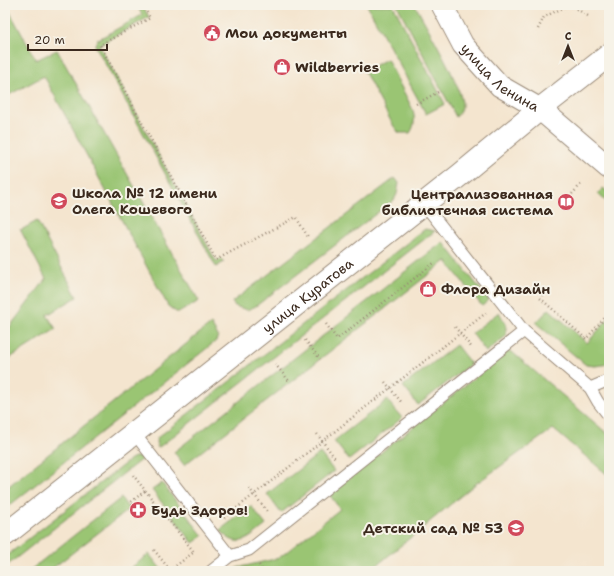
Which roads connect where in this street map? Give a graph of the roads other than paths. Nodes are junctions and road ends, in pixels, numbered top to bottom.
1 (442, 5) edge
2 (609, 55) edge
3 (540, 109) junction
4 (609, 168) edge
5 (424, 204) junction
6 (524, 331) junction
7 (609, 380) edge
8 (590, 388) junction
9 (609, 416) edge
10 (134, 433) junction
11 (5, 535) edge
12 (230, 556) junction
13 (211, 571) edge

1 - 3 street, улица Ленина
2 - 3 street, улица Куратова
3 - 4 street, улица Ленина
3 - 5 street, улица Куратова
5 - 6 lane
5 - 10 street, улица Куратова
6 - 8 lane
6 - 12 lane
7 - 8 lane
8 - 9 lane
10 - 11 street, улица Куратова
10 - 12 lane
12 - 13 lane

